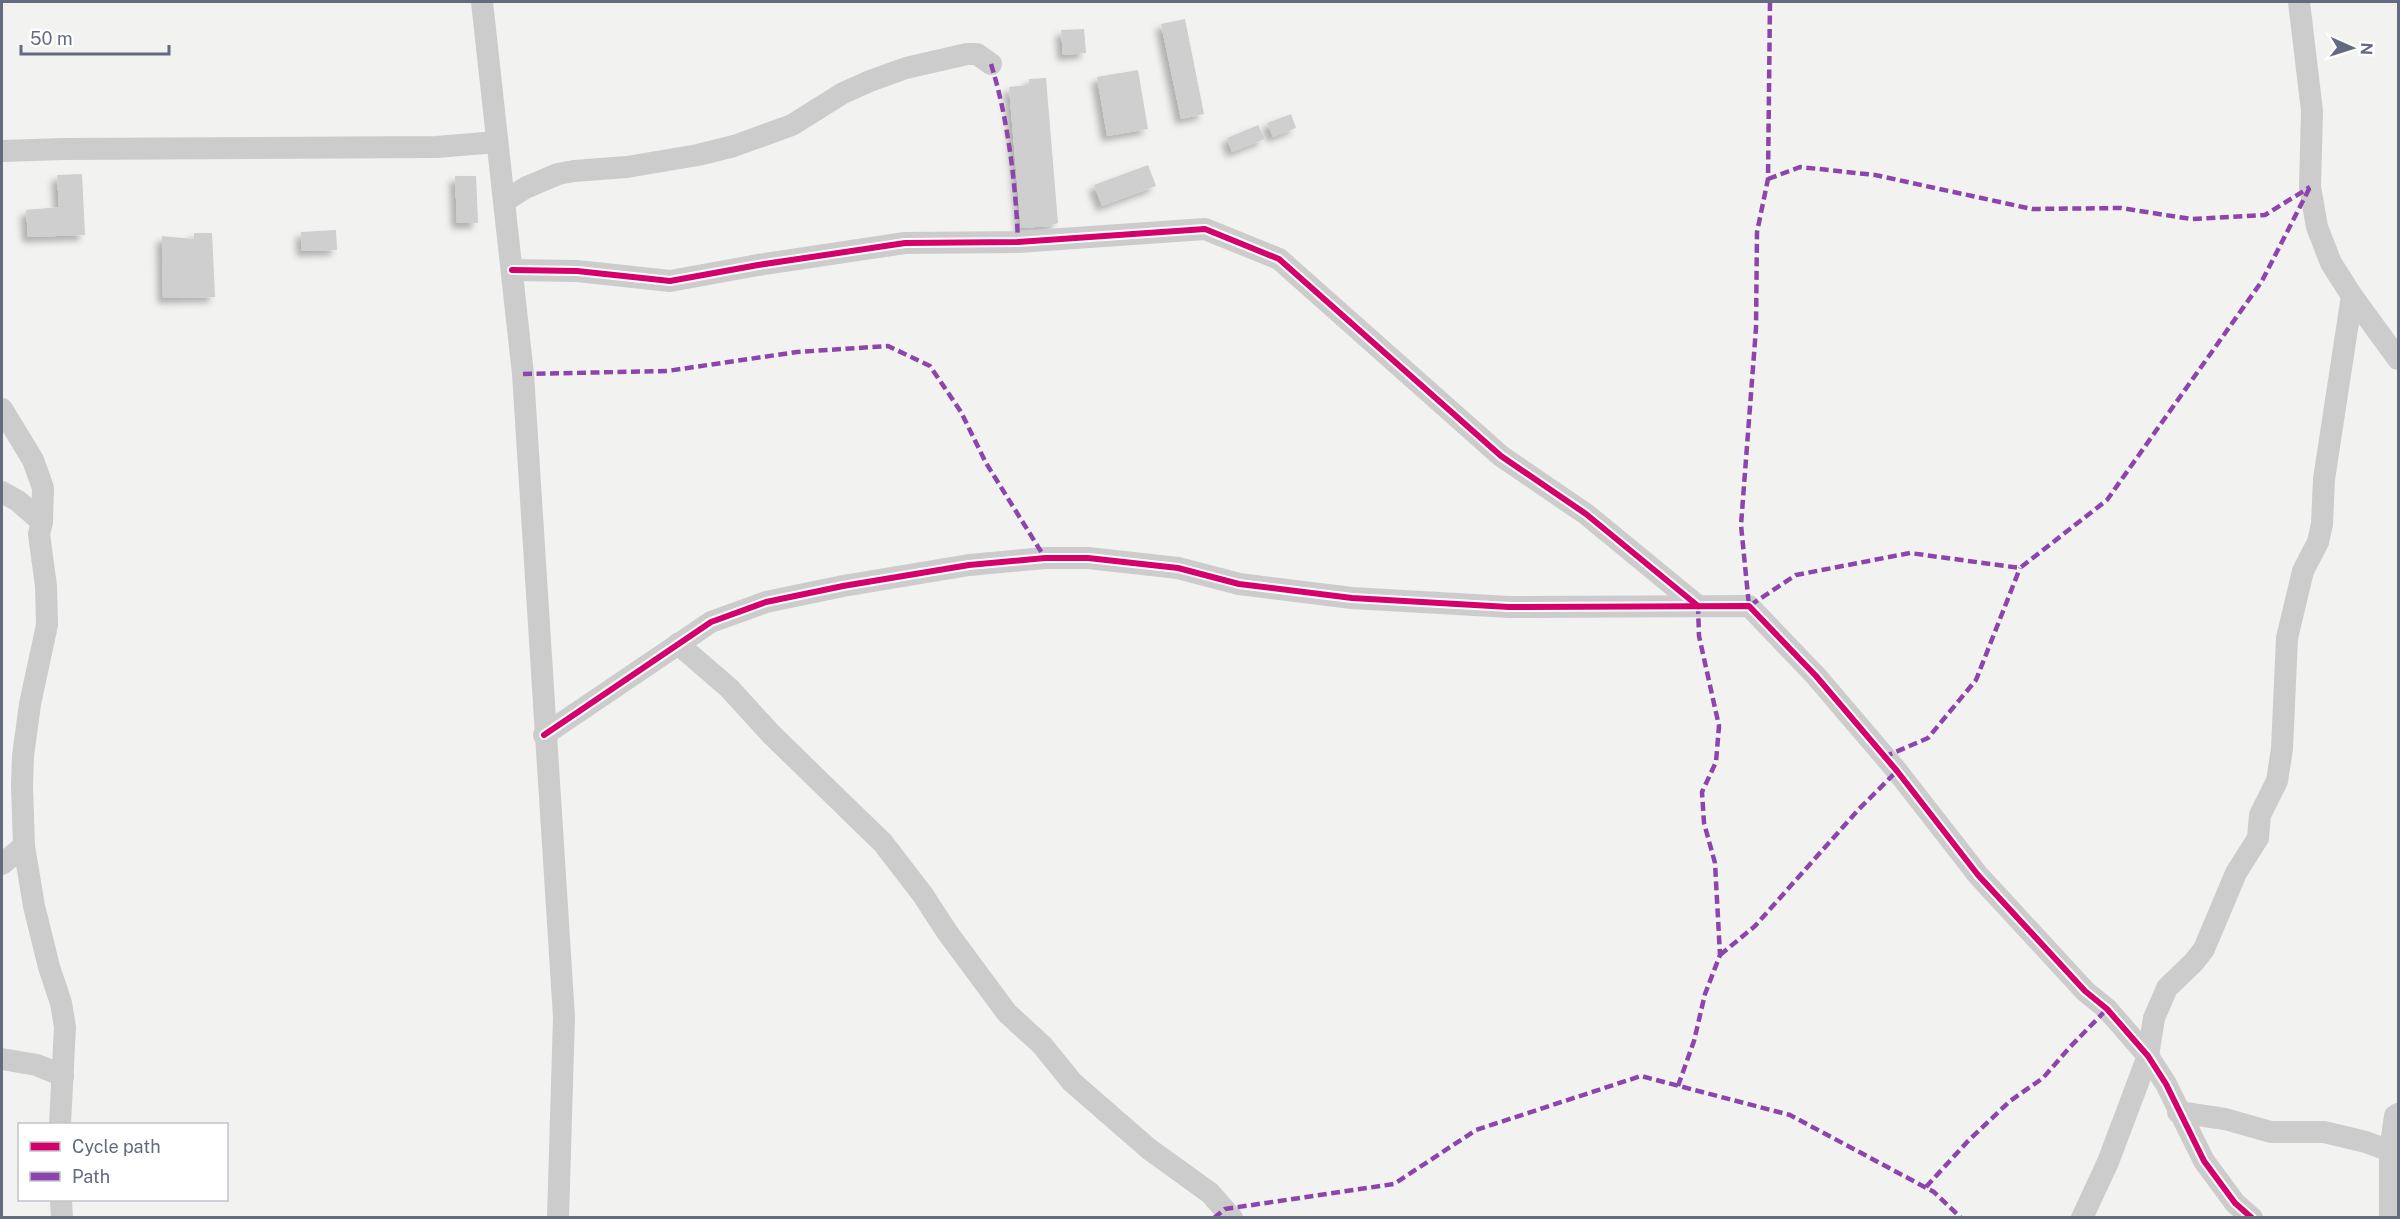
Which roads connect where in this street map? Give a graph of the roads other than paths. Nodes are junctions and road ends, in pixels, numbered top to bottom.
1 (482, 2) edge
2 (2299, 2) edge
3 (991, 64) dead end
4 (497, 142) junction
5 (2, 152) edge
6 (505, 201) junction
7 (512, 270) junction
8 (2352, 296) junction
9 (2398, 359) edge
10 (2, 409) edge
11 (2, 492) edge
12 (42, 522) junction
13 (1698, 606) junction
14 (678, 644) junction
15 (544, 735) junction
16 (24, 846) junction
17 (2, 864) edge
18 (2148, 1056) junction
19 (2, 1059) edge
20 (63, 1076) junction
21 (2178, 1112) junction
22 (2398, 1114) edge
23 (60, 1123) edge
24 (2390, 1151) junction
25 (61, 1201) edge
26 (62, 1218) edge
27 (558, 1218) edge
28 (1232, 1218) edge
29 (2082, 1218) edge
30 (2252, 1218) edge
31 (2390, 1218) edge

1 - 4 street
2 - 8 street
3 - 6 street
4 - 5 street
4 - 6 street
6 - 7 street
7 - 13 street
7 - 15 street
8 - 9 street
8 - 18 street
10 - 12 street
11 - 12 street
12 - 16 street
13 - 14 street
13 - 18 street
14 - 15 street
14 - 28 street
15 - 27 street
16 - 17 street
16 - 20 street
18 - 21 street
18 - 29 street
19 - 20 street
20 - 23 street
21 - 24 street
21 - 30 street
22 - 24 street
24 - 31 street
25 - 26 street

